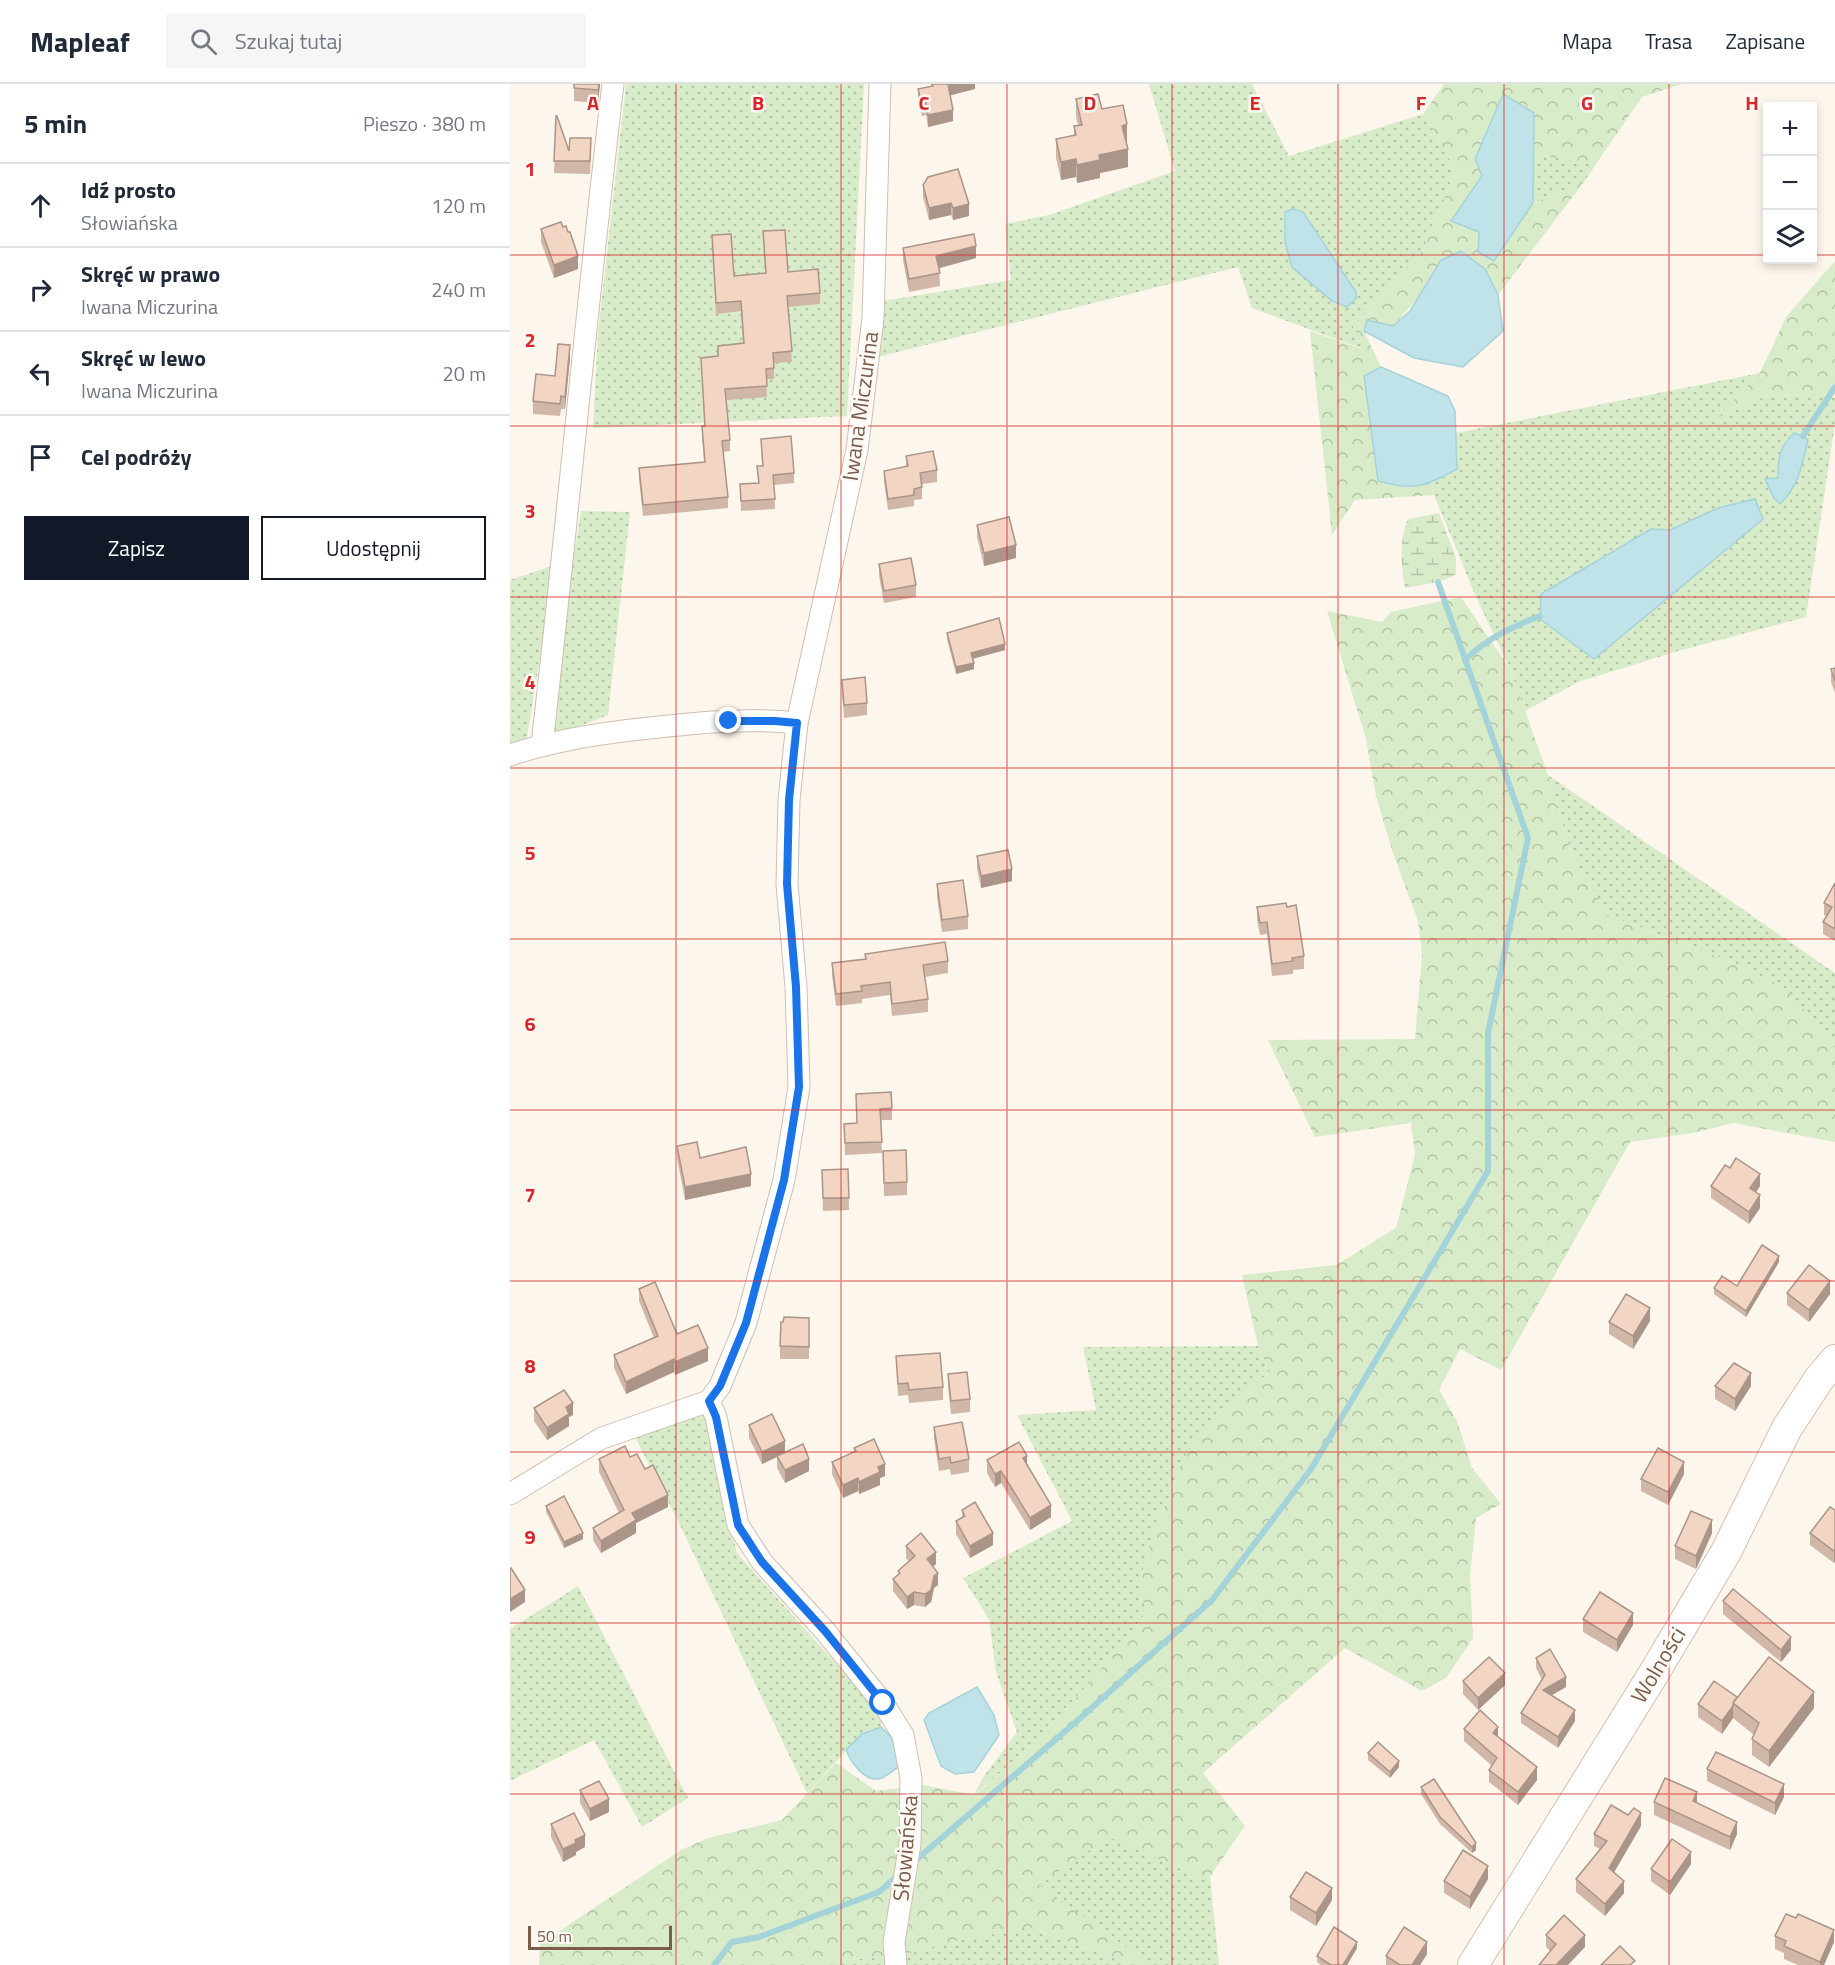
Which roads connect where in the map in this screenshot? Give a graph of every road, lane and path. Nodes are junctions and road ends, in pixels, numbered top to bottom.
1 (613, 84) edge
2 (880, 84) edge
3 (797, 723) junction
4 (542, 745) junction
5 (510, 755) edge
6 (1835, 1360) edge
7 (709, 1401) junction
8 (510, 1494) edge
9 (896, 1965) edge
10 (1473, 1965) edge

1 - 4 street
2 - 3 street, Iwana Miczurina
3 - 4 street
3 - 7 street, Iwana Miczurina
4 - 5 street
6 - 10 street, Wolności
7 - 8 street
7 - 9 street, Słowiańska

